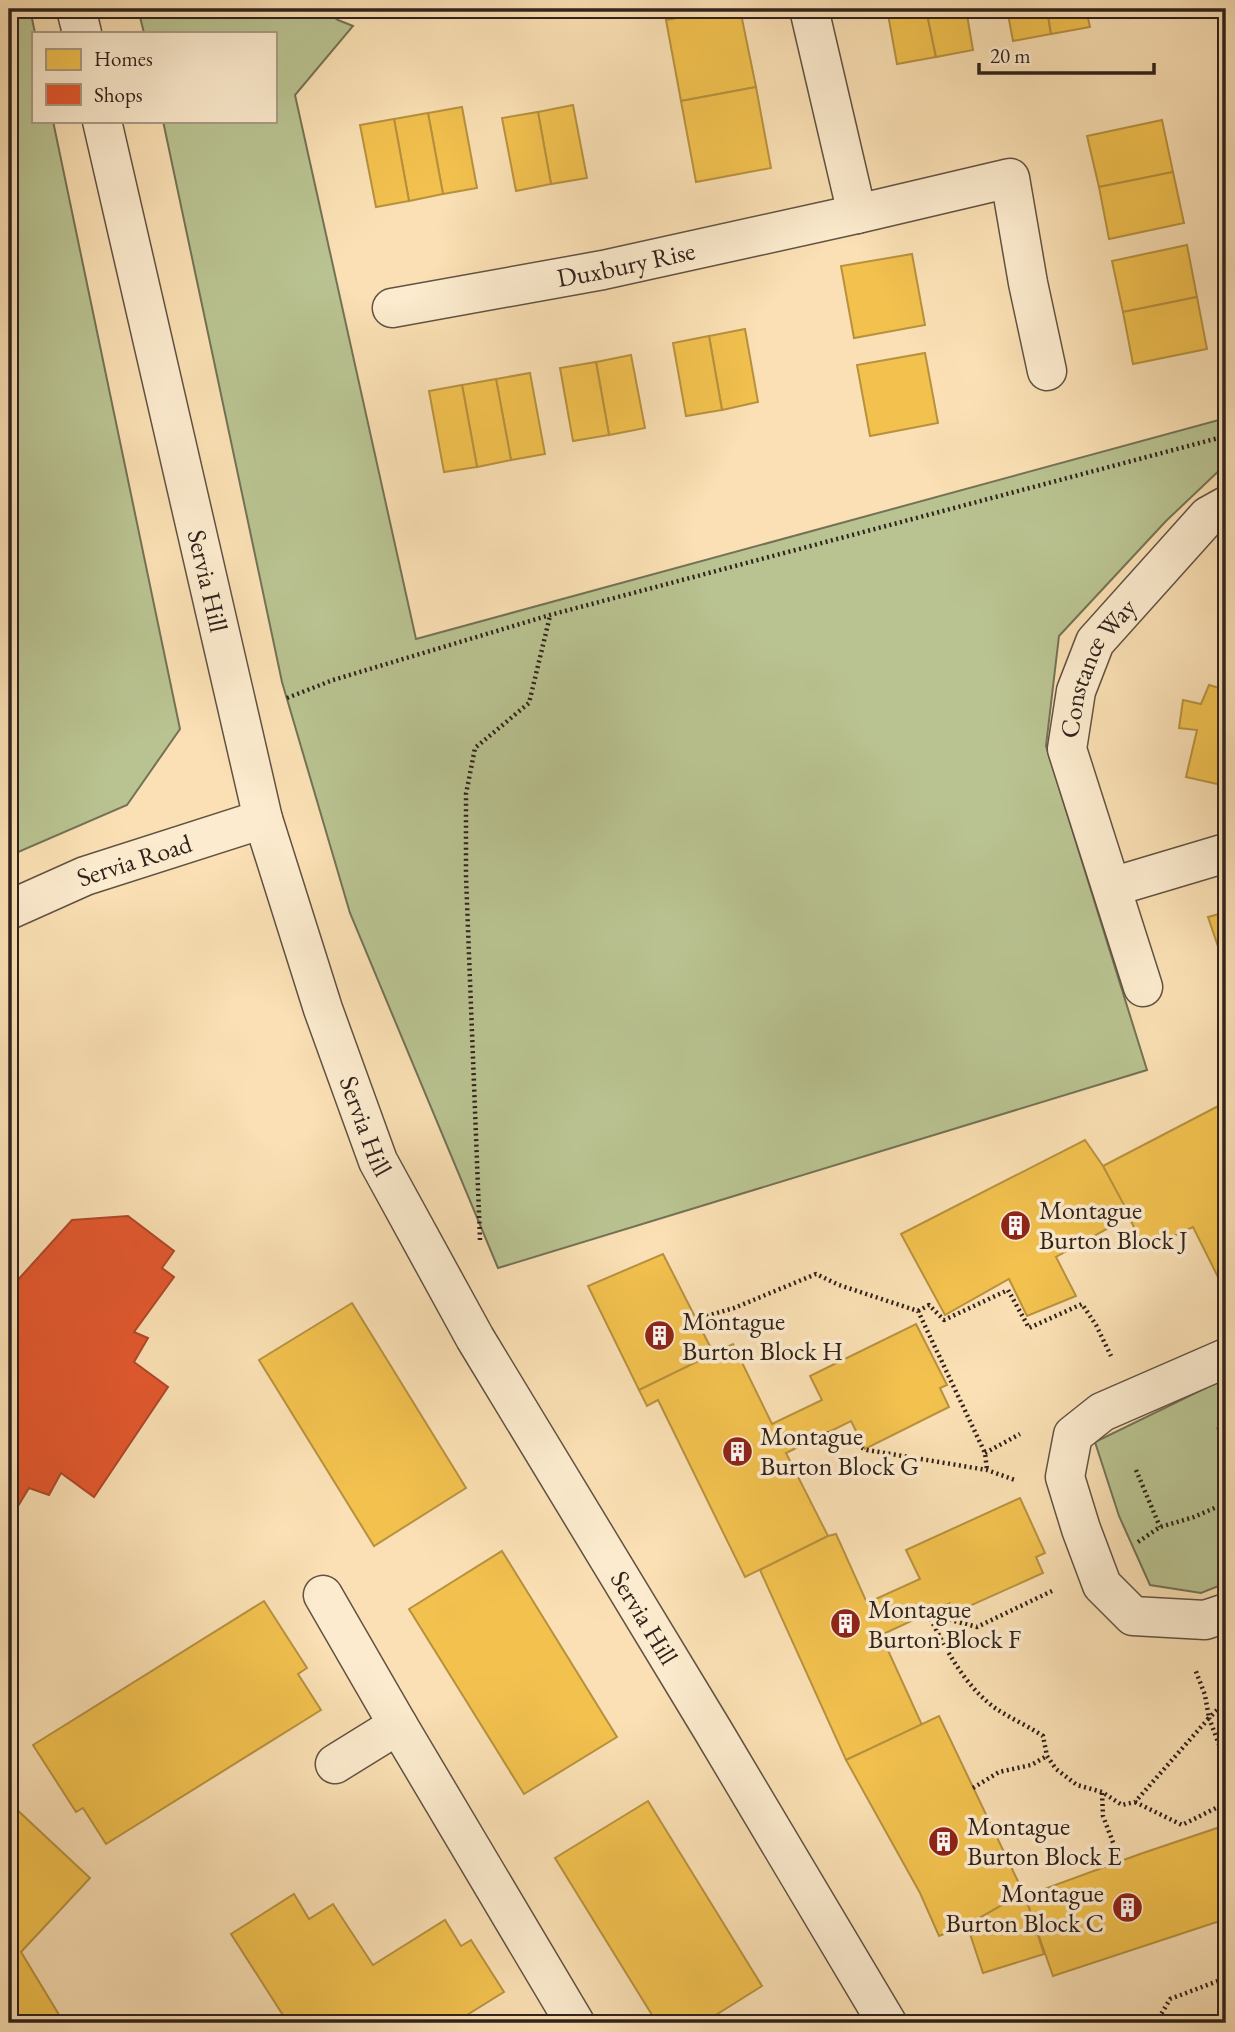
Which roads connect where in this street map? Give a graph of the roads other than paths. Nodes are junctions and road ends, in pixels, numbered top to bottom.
1 (76, 9) edge
2 (809, 9) edge
3 (82, 32) edge
4 (102, 122) edge
5 (857, 214) junction
6 (393, 308) dead end
7 (1047, 372) dead end
8 (1226, 506) edge
9 (263, 819) junction
10 (1226, 853) edge
11 (1112, 887) junction
12 (9, 910) edge
13 (1143, 987) dead end
14 (1226, 1358) edge
15 (323, 1595) dead end
16 (1226, 1613) edge
17 (398, 1725) junction
18 (335, 1763) dead end
19 (575, 2023) edge
20 (887, 2023) edge

1 - 3 street
2 - 5 street
4 - 9 street, Servia Hill
5 - 6 street, Duxbury Rise
5 - 7 street, Duxbury Rise
8 - 11 street, Constance Way
9 - 12 street, Servia Road
9 - 20 street, Servia Hill
10 - 11 street
11 - 13 street, Constance Way
14 - 16 street
15 - 17 street
17 - 18 street
17 - 19 street

